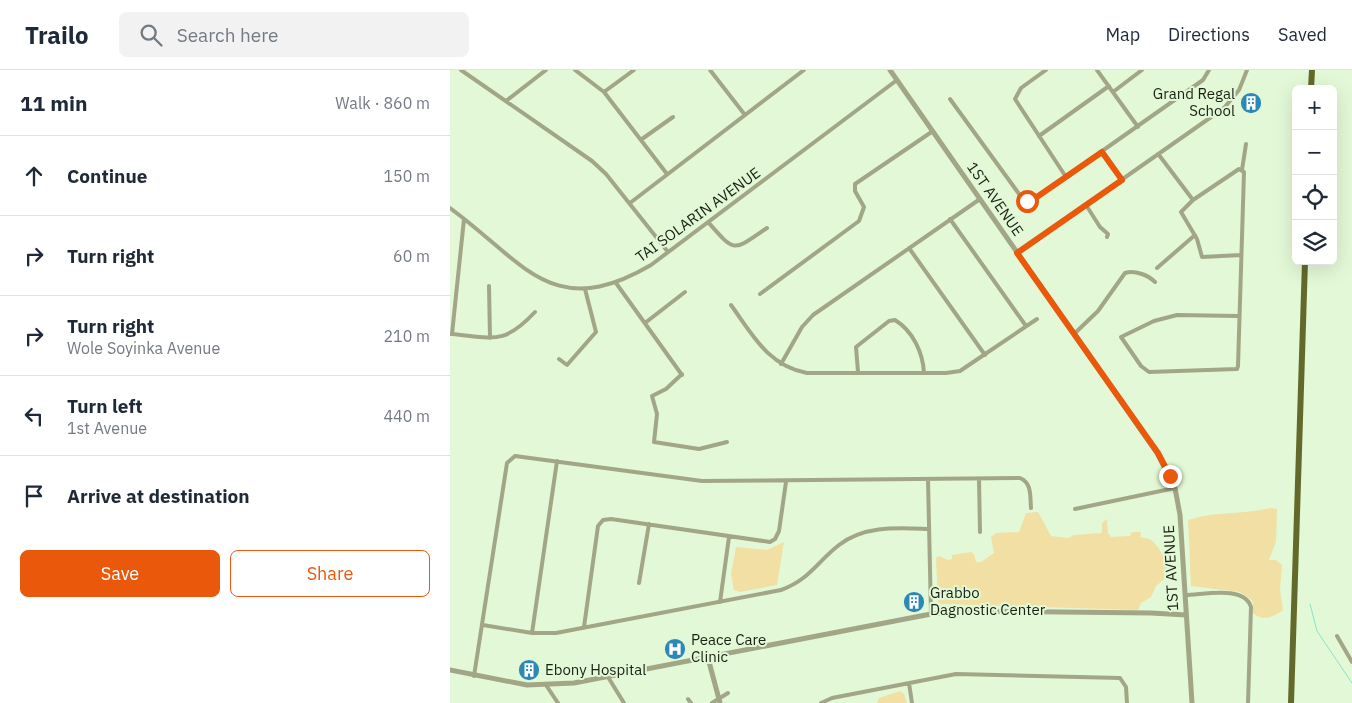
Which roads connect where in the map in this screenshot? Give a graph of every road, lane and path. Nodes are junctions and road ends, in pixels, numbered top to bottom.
1 (461, 70) edge
2 (546, 70) edge
3 (575, 70) edge
4 (634, 70) edge
5 (710, 70) edge
6 (804, 70) edge
7 (890, 70) edge
8 (1046, 70) edge
9 (1096, 70) edge
10 (1142, 70) edge
11 (1209, 70) edge
12 (1246, 70) edge
13 (1312, 70) edge
14 (797, 72) edge
15 (897, 80) junction
16 (1311, 85) edge
17 (1109, 86) junction
18 (604, 92) junction
19 (1113, 92) junction
20 (950, 99) dead end
21 (506, 101) junction
22 (746, 115) junction
23 (673, 117) dead end
24 (1138, 127) junction
25 (933, 131) junction
26 (1039, 136) junction
27 (642, 140) junction
28 (1246, 144) dead end
29 (1102, 152) junction
30 (1159, 155) junction
31 (1242, 170) junction
32 (668, 174) junction
33 (1066, 176) junction
34 (1122, 180) junction
35 (980, 199) junction
36 (1192, 200) junction
37 (630, 203) junction
38 (1086, 205) junction
39 (450, 208) edge
40 (464, 218) junction
41 (950, 219) junction
42 (708, 222) junction
43 (767, 228) dead end
44 (1195, 235) junction
45 (1107, 237) dead end
46 (909, 248) junction
47 (668, 252) junction
48 (1017, 253) junction
49 (1241, 255) junction
50 (1305, 265) edge
51 (1156, 268) dead end
52 (1155, 282) dead end
53 (616, 283) junction
54 (489, 286) dead end
55 (585, 289) junction
56 (686, 292) dead end
57 (760, 294) dead end
58 (731, 305) dead end
59 (535, 312) dead end
60 (1238, 316) junction
61 (1037, 319) dead end
62 (645, 322) junction
63 (1026, 326) junction
64 (451, 334) edge
65 (1074, 334) junction
66 (490, 338) junction
67 (985, 355) junction
68 (559, 359) dead end
69 (781, 364) junction
70 (858, 372) junction
71 (924, 373) junction
72 (727, 442) dead end
73 (557, 461) junction
74 (928, 479) junction
75 (979, 479) junction
76 (786, 482) junction
77 (1174, 488) junction
78 (1031, 508) dead end
79 (1075, 509) dead end
80 (649, 524) junction
81 (929, 529) junction
82 (980, 532) dead end
83 (729, 537) junction
84 (639, 583) dead end
85 (1184, 595) junction
86 (720, 602) junction
87 (931, 614) junction
88 (1186, 615) junction
89 (482, 625) junction
90 (584, 627) junction
91 (532, 633) junction
92 (1337, 636) dead end
93 (708, 658) junction
94 (1352, 662) edge
95 (450, 670) edge
96 (474, 676) junction
97 (608, 677) junction
98 (909, 683) junction
99 (546, 685) junction
100 (728, 693) dead end
101 (688, 698) dead end
102 (719, 701) edge
103 (558, 703) edge
104 (624, 703) edge
105 (691, 703) edge
106 (712, 703) edge
107 (821, 703) edge
108 (912, 703) edge
109 (1127, 703) edge
110 (1192, 703) edge
111 (1248, 703) edge
112 (1291, 703) edge

1 - 21 street
2 - 21 street
3 - 18 street
4 - 18 street
5 - 22 street
6 - 14 street
7 - 15 street, 1ST AVENUE
8 - 26 street
9 - 17 street
10 - 19 street
11 - 24 street
12 - 30 street
13 - 16 main road
14 - 22 street
15 - 25 street, 1ST AVENUE
15 - 42 street, TAI SOLARIN AVENUE
17 - 19 street
17 - 26 street
18 - 27 street
19 - 24 street
20 - 33 street
21 - 37 street
22 - 32 street
23 - 27 street
24 - 29 street
25 - 35 street, 1ST AVENUE
25 - 57 street
26 - 33 street
27 - 32 street
28 - 31 street
29 - 33 street
29 - 34 street
30 - 34 street
30 - 36 street
31 - 36 street
31 - 49 street
32 - 37 street
34 - 38 street
35 - 41 street
35 - 48 street, 1ST AVENUE
36 - 44 street
37 - 47 street
38 - 45 street
38 - 48 street
39 - 40 street, TAI SOLARIN AVENUE
40 - 55 street, TAI SOLARIN AVENUE
40 - 64 street
41 - 46 street
41 - 63 street
42 - 43 street
42 - 47 street, TAI SOLARIN AVENUE
44 - 49 street
44 - 51 street
46 - 67 street
46 - 69 street
47 - 53 street, TAI SOLARIN AVENUE
48 - 65 street, 1ST AVENUE
49 - 60 street
50 - 112 main road
52 - 65 street
53 - 55 street, TAI SOLARIN AVENUE
53 - 62 street
54 - 66 street
55 - 68 street
56 - 62 street
58 - 69 street
59 - 66 street
60 - 60 street
61 - 63 street
62 - 72 street
63 - 67 street
64 - 66 street
65 - 77 street, 1ST AVENUE
67 - 71 street
69 - 70 street
70 - 71 street
70 - 71 street
73 - 76 street
73 - 89 street
73 - 91 street
74 - 75 street
74 - 76 street
74 - 81 street
75 - 78 street
75 - 82 street
76 - 83 street
77 - 79 street
77 - 85 street, 1ST AVENUE
80 - 83 street
80 - 84 street
80 - 90 street
81 - 86 street
81 - 87 street
83 - 86 street
85 - 88 street, 1ST AVENUE
85 - 111 street
86 - 90 street
87 - 88 street
87 - 93 street
88 - 110 street, 1ST AVENUE
89 - 91 street
89 - 96 street
90 - 91 street
92 - 94 street
93 - 97 street
93 - 102 street
95 - 96 street
96 - 99 street
97 - 99 street
97 - 104 street
98 - 107 street
98 - 108 street
98 - 109 street
99 - 103 street
100 - 102 street
101 - 105 street
102 - 106 street

